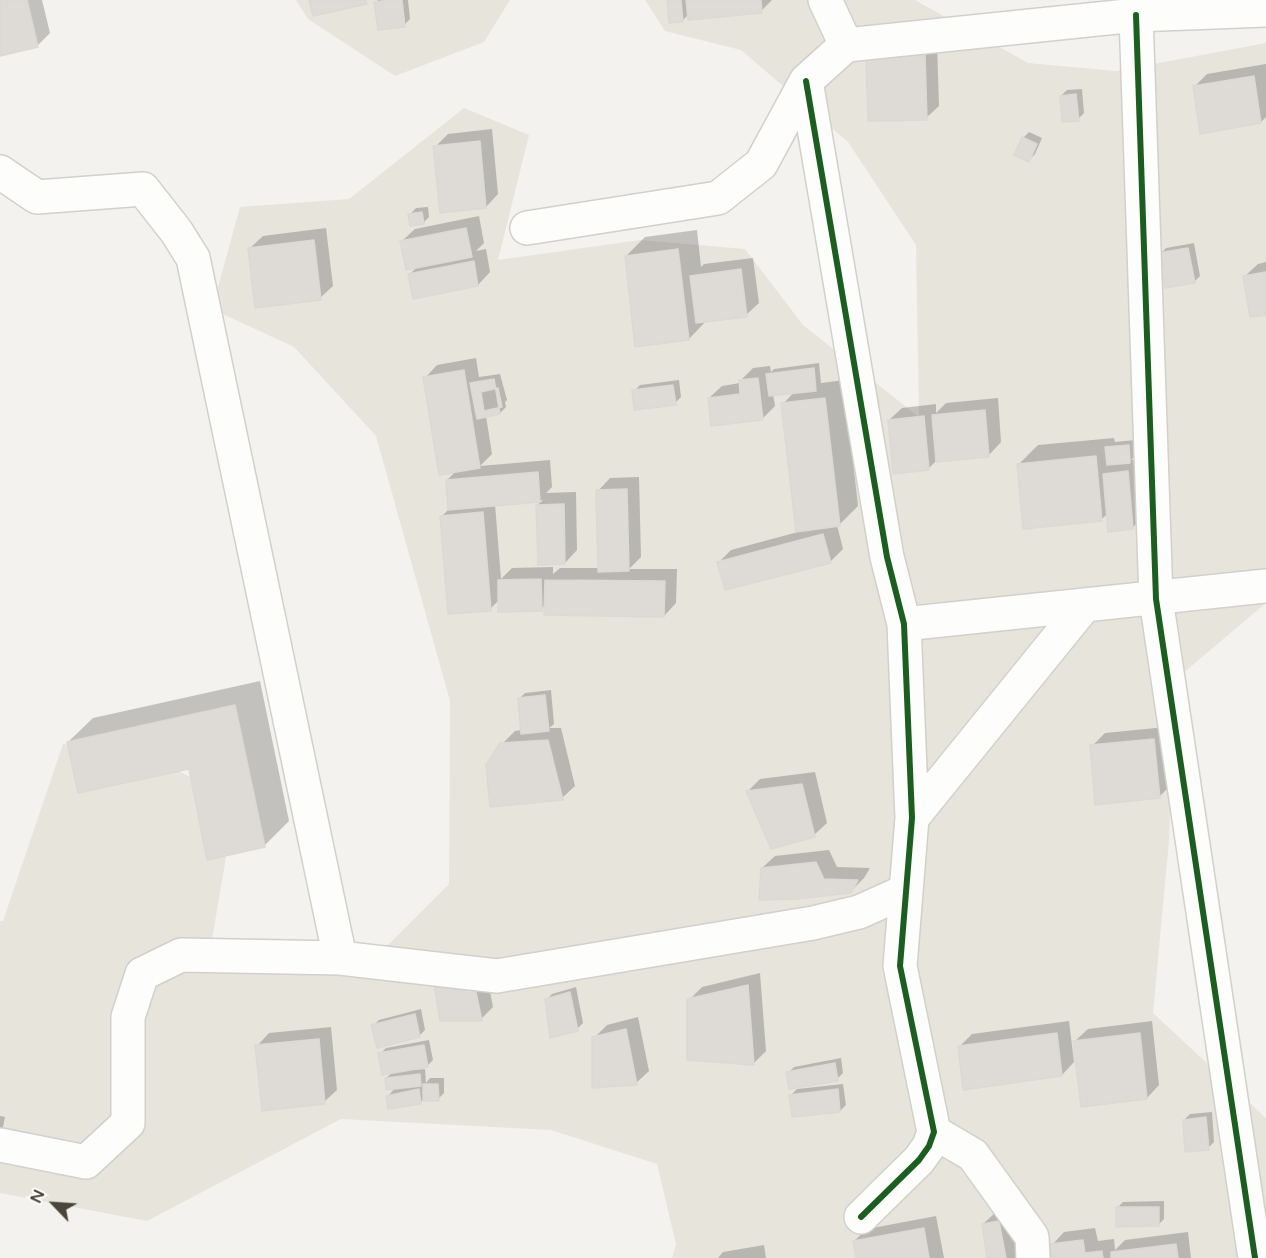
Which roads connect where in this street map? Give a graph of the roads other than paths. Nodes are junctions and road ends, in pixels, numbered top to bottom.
1 (825, 0) edge
2 (1266, 10) edge
3 (1136, 15) junction
4 (846, 45) junction
5 (806, 81) junction
6 (0, 172) edge
7 (527, 228) dead end
8 (1266, 586) edge
9 (1156, 599) junction
10 (1084, 606) junction
11 (904, 624) junction
12 (912, 818) junction
13 (906, 891) junction
14 (340, 957) junction
15 (934, 1132) junction
16 (0, 1145) edge
17 (861, 1217) dead end
18 (1033, 1258) edge
19 (1255, 1258) edge

1 - 4 street
2 - 3 street
3 - 4 street
3 - 9 street
4 - 5 street
5 - 7 street
5 - 11 street
6 - 14 street
8 - 9 street
9 - 10 street
9 - 19 street
10 - 11 street
10 - 12 street
11 - 12 street
12 - 13 street
13 - 14 street
13 - 15 street
14 - 16 street
15 - 17 street
15 - 18 street

